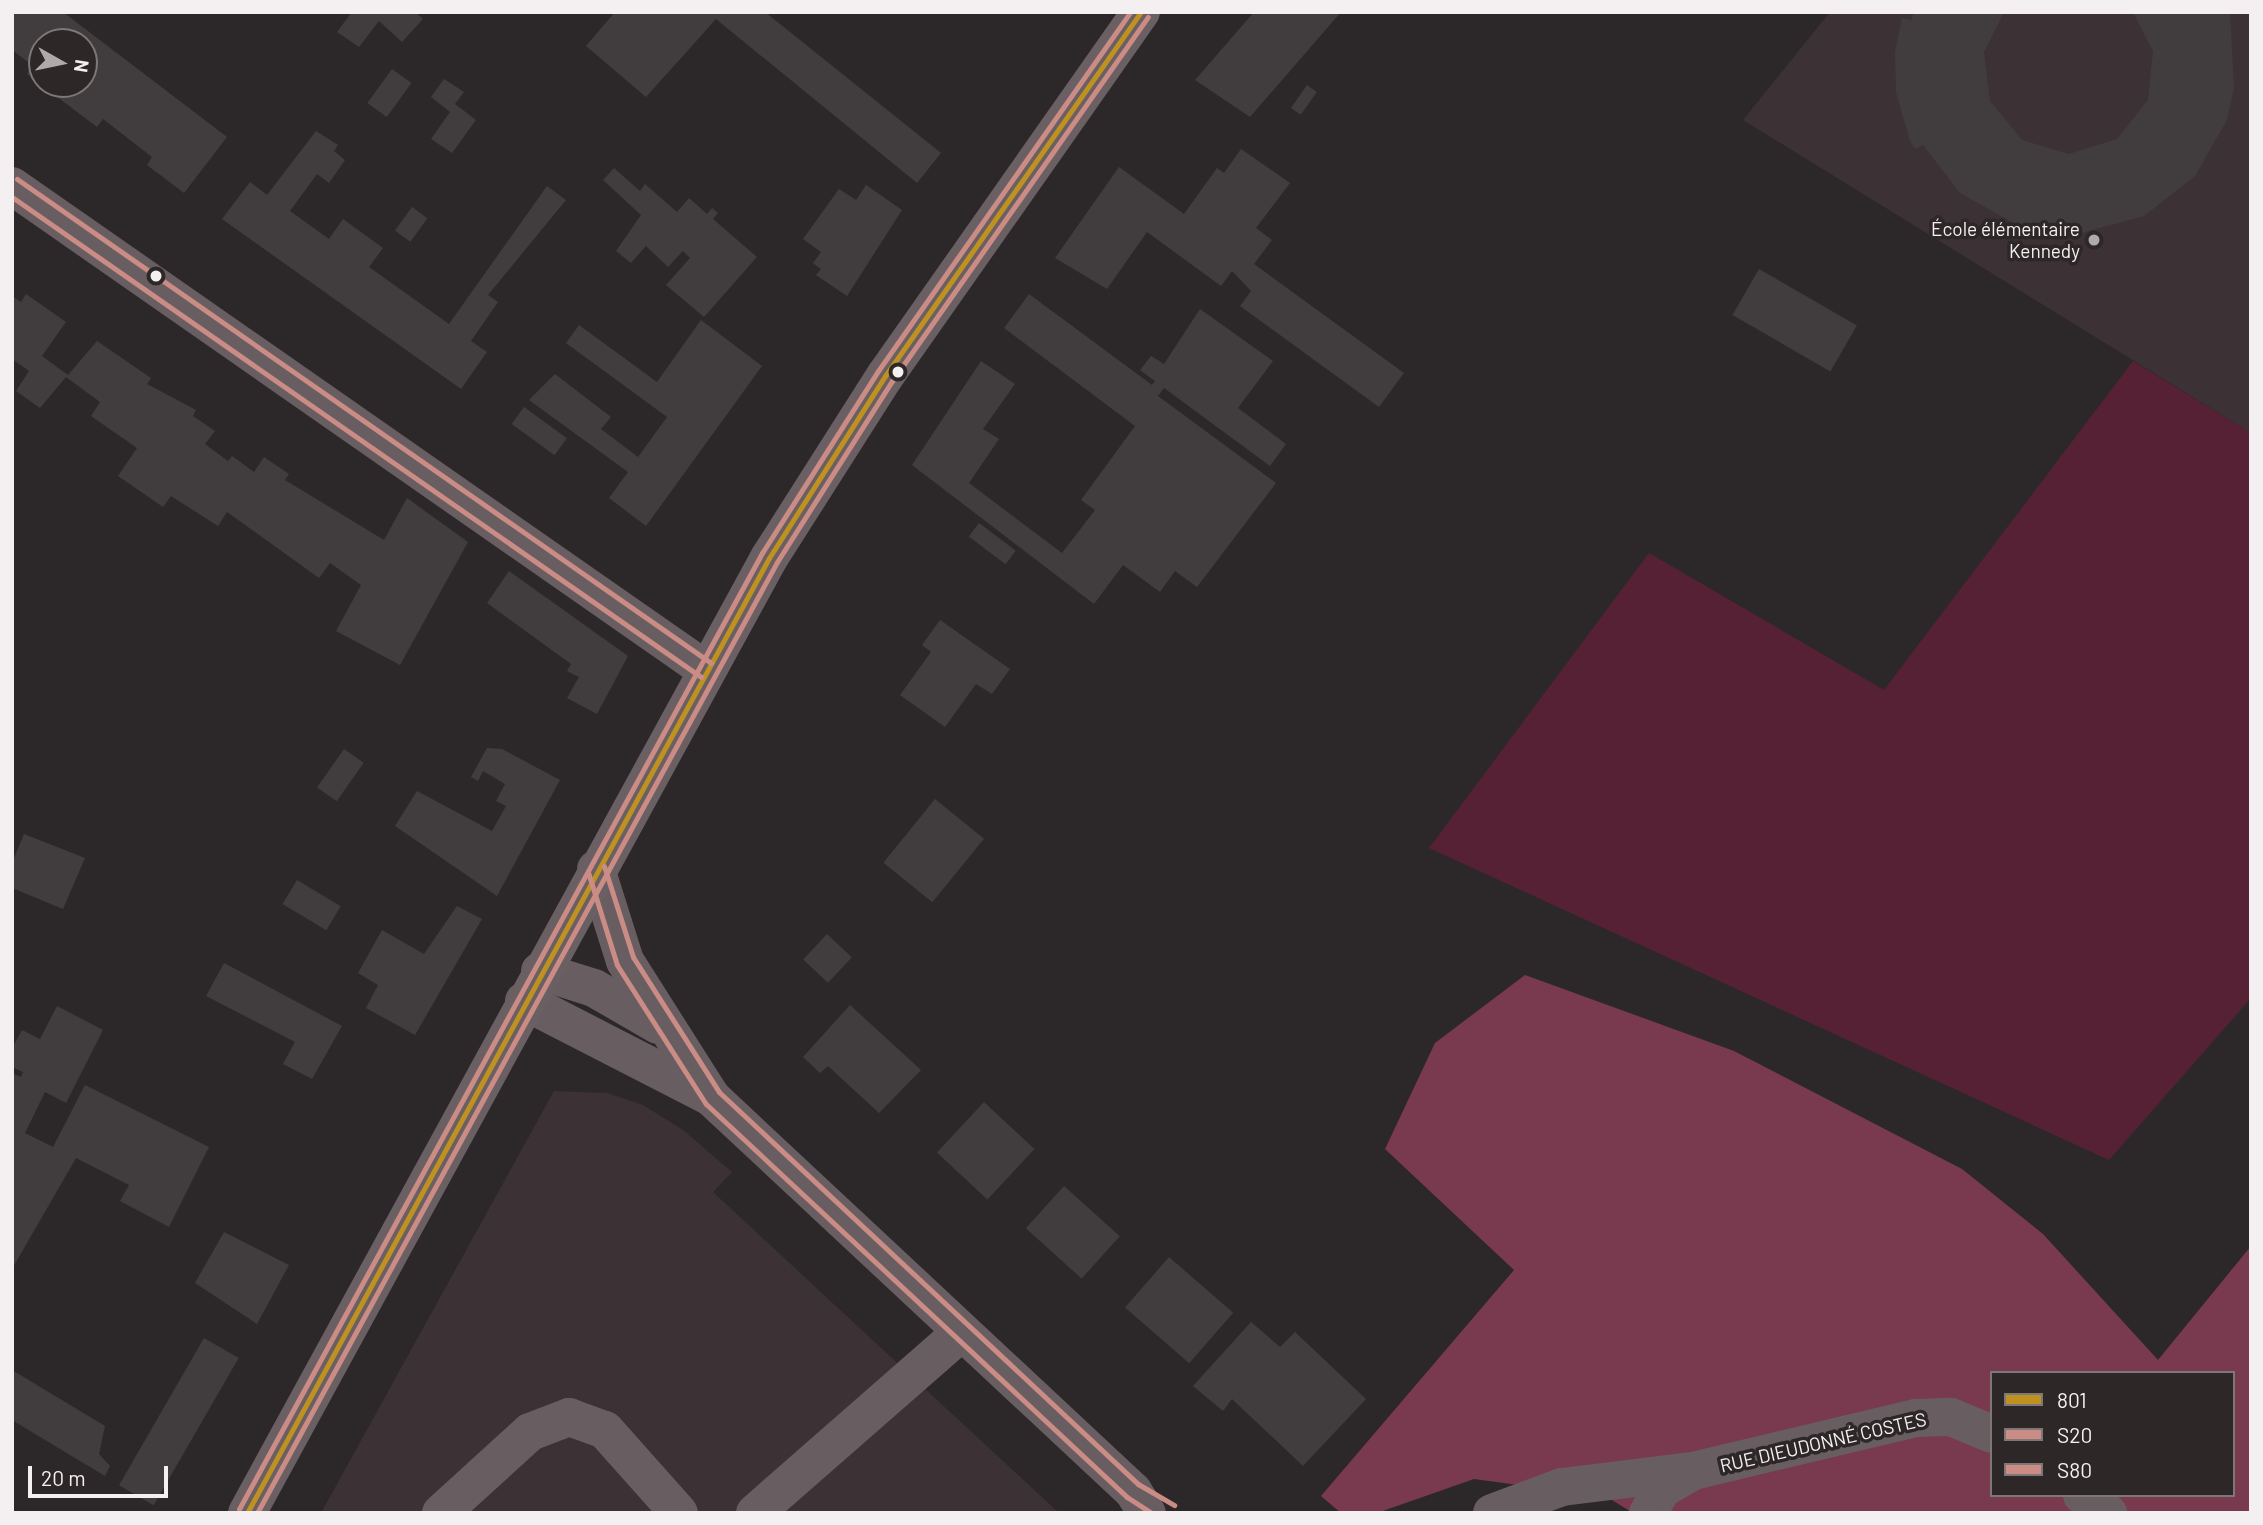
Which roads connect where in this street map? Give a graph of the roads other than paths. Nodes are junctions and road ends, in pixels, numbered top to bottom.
1 (1141, 12) edge
2 (12, 186) edge
3 (706, 670) junction
4 (596, 869) junction
5 (532, 986) junction
6 (665, 1031) junction
7 (712, 1098) junction
8 (962, 1332) junction
9 (1990, 1433) edge
10 (1693, 1471) junction
11 (2085, 1497) edge
12 (1140, 1502) edge
13 (247, 1513) edge
14 (441, 1513) edge
15 (679, 1513) edge
16 (755, 1513) edge
17 (1170, 1513) edge
18 (1492, 1513) edge
19 (1648, 1513) edge
20 (2108, 1513) edge

1 - 3 main road
2 - 3 street
3 - 4 main road
4 - 5 main road
4 - 6 street
5 - 6 street
5 - 7 street
5 - 13 main road
6 - 7 street
7 - 8 street
8 - 12 street
8 - 16 street
9 - 10 street, RUE DIEUDONNÉ COSTES
10 - 18 street, RUE DIEUDONNÉ COSTES
10 - 19 street, RUE DIEUDONNÉ COSTES
11 - 20 street
12 - 17 street
14 - 15 street

